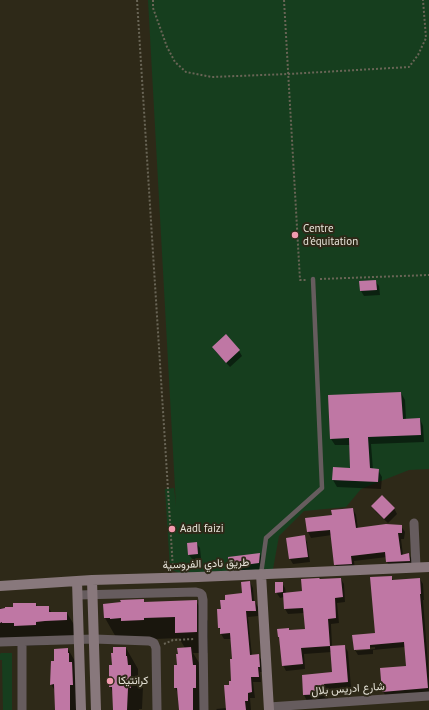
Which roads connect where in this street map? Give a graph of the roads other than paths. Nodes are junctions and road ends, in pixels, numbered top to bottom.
1 (313, 279) road end
2 (414, 523) dead end
3 (416, 567) junction
4 (429, 567) edge
5 (261, 574) junction
6 (92, 580) junction
7 (77, 581) junction
8 (0, 586) edge
9 (93, 594) junction
10 (78, 595) junction
11 (94, 639) junction
12 (79, 640) junction
13 (0, 642) edge
14 (22, 642) junction
15 (429, 696) edge
16 (269, 708) edge
17 (22, 710) edge
18 (81, 710) edge
19 (96, 710) edge
20 (157, 710) edge
21 (204, 710) edge

1 - 5 lane, طريق نادي الفروسية
2 - 3 street
3 - 4 main road
3 - 5 main road
5 - 6 main road, طريق نادي الفروسية
5 - 16 main road
6 - 7 main road, طريق نادي الفروسية
6 - 9 main road
7 - 8 main road, طريق نادي الفروسية
7 - 10 main road
9 - 10 street
9 - 11 main road
9 - 21 street
10 - 12 main road
11 - 12 street
11 - 19 main road
11 - 20 street
12 - 14 street
12 - 18 main road
13 - 14 street
14 - 17 street
15 - 16 street, شارع ادريس بلال

